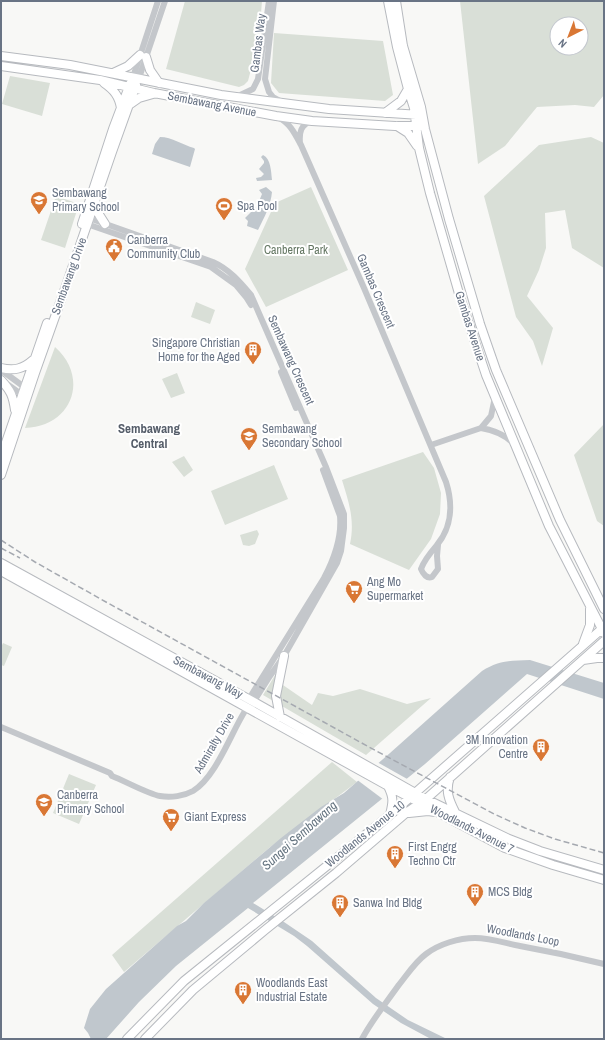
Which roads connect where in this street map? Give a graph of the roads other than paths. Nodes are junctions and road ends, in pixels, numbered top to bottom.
1 (158, 1) edge
2 (165, 1) edge
3 (269, 1) edge
4 (274, 1) edge
5 (388, 1) edge
6 (396, 1) edge
7 (1, 56) edge
8 (143, 56) junction
9 (1, 66) edge
10 (112, 73) junction
11 (136, 78) junction
12 (100, 80) junction
13 (159, 83) junction
14 (132, 88) junction
15 (408, 89) junction
16 (154, 93) junction
17 (236, 97) junction
18 (283, 103) junction
19 (125, 108) junction
20 (385, 113) junction
21 (419, 115) junction
22 (276, 116) junction
23 (312, 121) junction
24 (395, 126) junction
25 (420, 126) junction
26 (301, 145) junction
27 (419, 148) junction
28 (96, 198) junction
29 (86, 221) junction
30 (106, 224) junction
31 (480, 324) junction
32 (470, 327) junction
33 (491, 356) junction
34 (34, 359) junction
35 (481, 359) junction
36 (1, 369) edge
37 (1, 380) edge
38 (25, 392) junction
39 (495, 397) junction
40 (15, 413) junction
41 (481, 428) junction
42 (431, 445) junction
43 (514, 445) junction
44 (1, 457) edge
45 (1, 475) edge
46 (438, 545) junction
47 (1, 563) edge
48 (1, 571) edge
49 (32, 579) junction
50 (594, 590) junction
51 (37, 591) junction
52 (604, 597) edge
53 (590, 605) junction
54 (604, 609) edge
55 (603, 630) edge
56 (604, 640) edge
57 (582, 646) junction
58 (284, 656) junction
59 (604, 658) edge
60 (582, 660) junction
61 (248, 705) junction
62 (280, 717) junction
63 (1, 727) edge
64 (1, 731) edge
65 (357, 764) junction
66 (112, 776) junction
67 (450, 777) junction
68 (388, 786) junction
69 (399, 788) junction
70 (413, 795) junction
71 (423, 800) junction
72 (455, 812) junction
73 (406, 813) junction
74 (441, 814) junction
75 (390, 815) junction
76 (604, 870) edge
77 (604, 880) edge
78 (604, 964) edge
79 (127, 1039) edge
80 (146, 1039) edge
81 (362, 1039) edge

1 - 8 street
2 - 8 street
3 - 17 street, Gambas Way
4 - 18 street, Gambas Way
5 - 15 main road, Gambas Avenue
6 - 21 main road, Gambas Avenue
7 - 10 main road, Sembawang Avenue
8 - 10 main road
8 - 11 street
8 - 13 main road
9 - 12 main road, Sembawang Avenue
10 - 11 main road, Sembawang Avenue
11 - 13 main road, Sembawang Avenue
11 - 14 main road, Sembawang Drive
12 - 14 main road, Sembawang Avenue
12 - 19 main road
13 - 17 main road, Sembawang Avenue
14 - 16 main road, Sembawang Avenue
14 - 19 main road, Sembawang Drive
15 - 20 main road
15 - 21 main road, Gambas Avenue
16 - 19 main road
16 - 22 main road, Sembawang Avenue
17 - 18 main road, Sembawang Avenue
18 - 20 main road, Sembawang Avenue
19 - 28 main road, Sembawang Drive
19 - 29 main road, Sembawang Drive
20 - 21 main road, Sembawang Avenue
21 - 25 main road, Gambas Avenue
22 - 23 main road, Sembawang Avenue
22 - 26 street, Gambas Crescent
23 - 24 main road, Sembawang Avenue
23 - 26 street
24 - 25 main road, Sembawang Avenue
24 - 27 main road
25 - 27 main road, Gambas Avenue
25 - 31 main road, Gambas Avenue
26 - 42 street, Gambas Crescent
27 - 32 main road, Gambas Avenue
28 - 29 main road, Sembawang Drive
28 - 30 main road
29 - 30 street, Sembawang Crescent
29 - 34 main road, Sembawang Drive
29 - 38 main road, Sembawang Drive
29 - 61 street, Sembawang Crescent
30 - 58 street, Sembawang Crescent
31 - 32 main road
31 - 33 main road, Gambas Avenue
32 - 35 main road, Gambas Avenue
33 - 35 main road
33 - 50 main road, Gambas Avenue
34 - 36 main road
34 - 38 main road, Sembawang Drive
35 - 39 main road, Gambas Avenue
36 - 38 street
37 - 38 street
37 - 40 main road
38 - 40 main road, Sembawang Drive
38 - 45 main road, Sembawang Drive
39 - 41 street
39 - 43 main road, Gambas Avenue
40 - 44 main road, Sembawang Drive
41 - 42 street
41 - 43 street
42 - 46 street, Gambas Crescent
43 - 53 main road, Gambas Avenue
46 - 46 street, Gambas Crescent
47 - 49 main road, Sembawang Way
48 - 51 main road, Sembawang Way
49 - 51 main road
49 - 61 main road, Sembawang Way
50 - 52 main road
50 - 54 main road, Gambas Avenue
51 - 61 main road, Sembawang Way
53 - 55 main road, Gambas Avenue
53 - 57 main road
55 - 57 main road, Woodlands Avenue 10
56 - 60 main road, Woodlands Avenue 10
57 - 70 main road, Woodlands Avenue 10
58 - 61 street, Sembawang Crescent
58 - 62 main road
59 - 60 main road
60 - 67 main road, Woodlands Avenue 10
61 - 62 main road, Sembawang Way
61 - 65 main road, Sembawang Way
61 - 66 street, Admiralty Drive
62 - 65 main road, Sembawang Way
63 - 66 street, Admiralty Drive
64 - 66 street, Admiralty Drive
65 - 68 main road, Sembawang Way
65 - 69 main road, Sembawang Way
67 - 71 main road, Woodlands Avenue 10
67 - 72 main road
68 - 69 main road, Sembawang Way
68 - 75 main road
69 - 70 main road, Sembawang Way
70 - 71 main road, Woodlands Avenue 7
70 - 75 main road, Woodlands Avenue 10
71 - 72 main road, Woodlands Avenue 7
71 - 73 main road, Woodlands Avenue 10
71 - 74 main road, Woodlands Avenue 7
72 - 76 main road, Woodlands Avenue 7
73 - 74 main road
73 - 80 main road, Woodlands Avenue 10
74 - 77 main road, Woodlands Avenue 7
75 - 79 main road, Woodlands Avenue 10
78 - 81 street, Woodlands Loop

